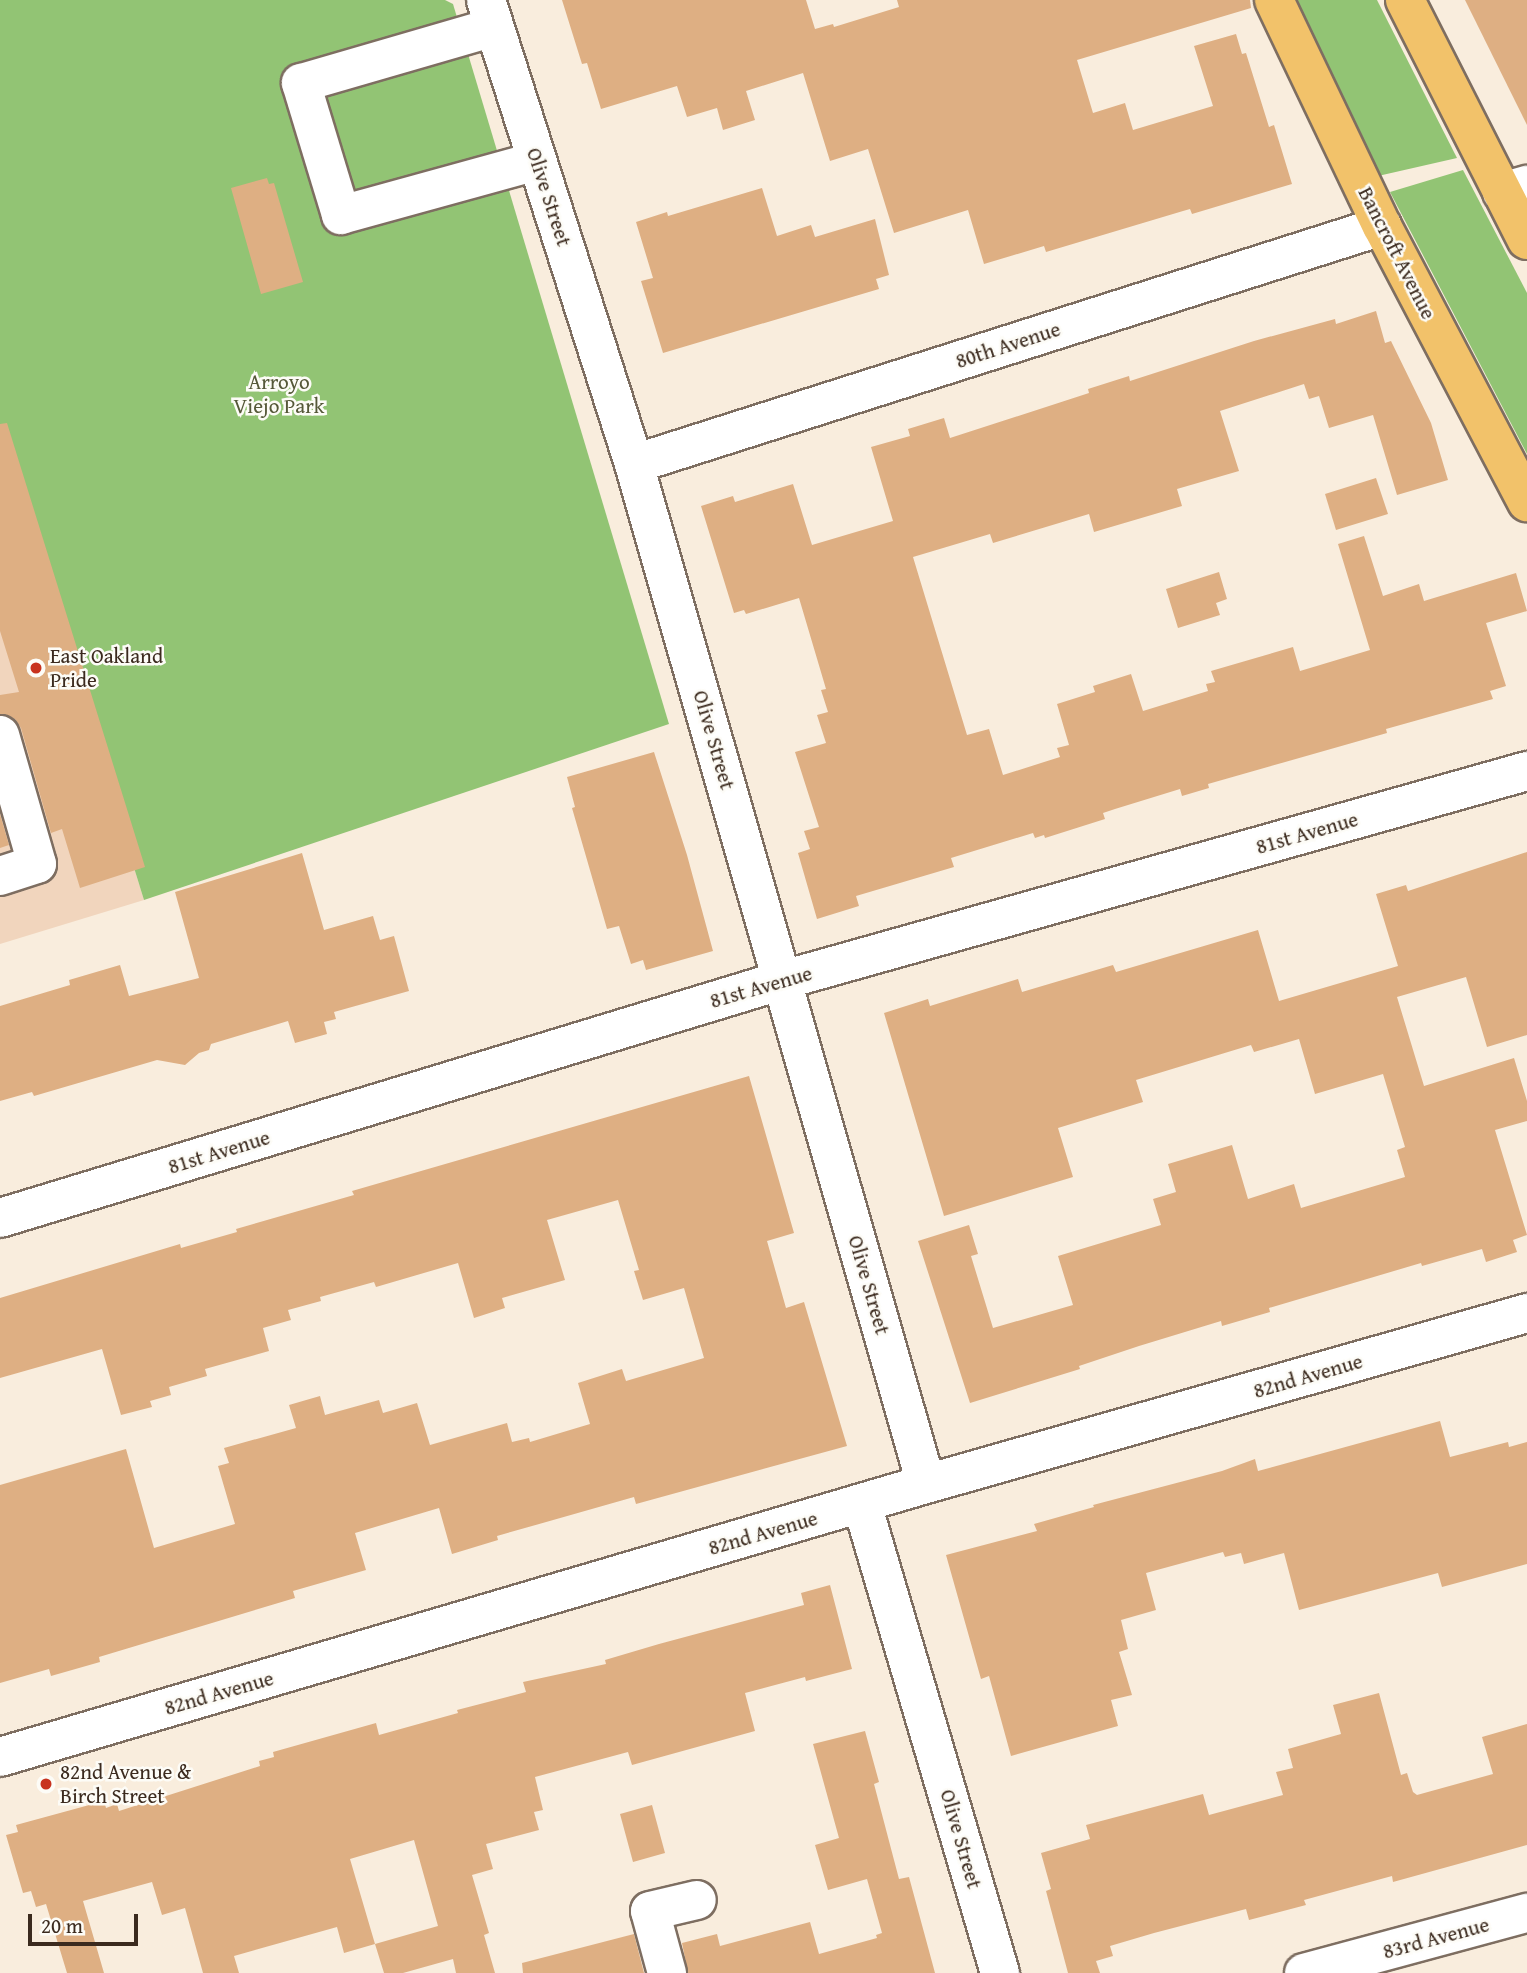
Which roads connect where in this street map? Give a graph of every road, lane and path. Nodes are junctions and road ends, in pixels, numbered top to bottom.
1 (1275, 0) edge
2 (1405, 0) edge
3 (490, 14) edge
4 (537, 161) junction
5 (1514, 189) edge
6 (1382, 226) junction
7 (1527, 240) edge
8 (635, 464) junction
9 (1527, 502) edge
10 (0, 734) edge
11 (1527, 771) edge
12 (0, 876) edge
13 (783, 980) junction
14 (0, 1219) edge
15 (1527, 1313) edge
16 (926, 1484) junction
17 (862, 1504) junction
18 (0, 1758) edge
19 (697, 1900) dead end
20 (1527, 1913) edge
21 (667, 1973) edge
22 (1000, 1973) edge
23 (1304, 1973) edge

1 - 6 main road, Bancroft Avenue
2 - 5 main road
3 - 4 street, Olive Street
3 - 4 street
4 - 8 street, Olive Street
5 - 7 main road
6 - 8 street, 80th Avenue
6 - 9 main road, Bancroft Avenue
8 - 13 street, Olive Street
10 - 12 street
11 - 13 street, 81st Avenue
13 - 14 street, 81st Avenue
13 - 16 street, Olive Street
15 - 16 street, 82nd Avenue
16 - 17 street, 82nd Avenue
17 - 18 street, 82nd Avenue
17 - 22 street, Olive Street
19 - 21 street
20 - 23 street, 83rd Avenue

